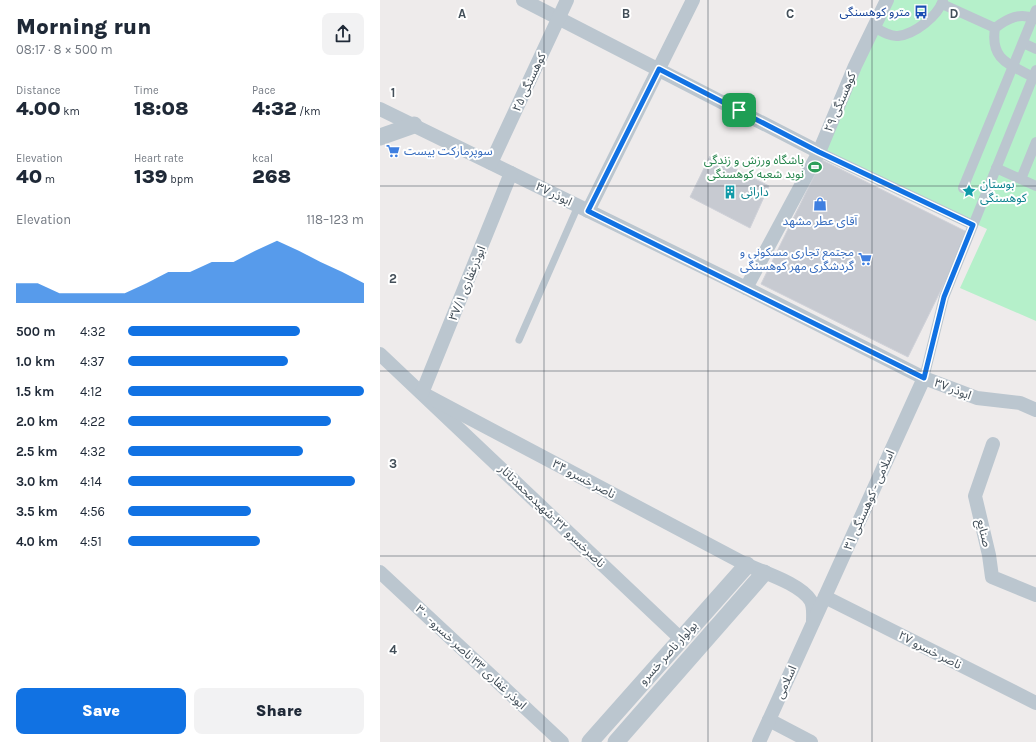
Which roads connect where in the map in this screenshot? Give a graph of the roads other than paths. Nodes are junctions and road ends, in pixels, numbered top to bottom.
1 (523, 0) edge
2 (567, 0) edge
3 (693, 0) edge
4 (888, 0) edge
5 (942, 2) edge
6 (1035, 16) edge
7 (559, 18) junction
8 (874, 27) junction
9 (995, 28) junction
10 (1023, 43) junction
11 (1036, 49) edge
12 (1013, 66) junction
13 (659, 69) junction
14 (1035, 73) edge
15 (380, 109) edge
16 (414, 125) junction
17 (380, 137) edge
18 (1036, 142) edge
19 (819, 152) junction
20 (491, 163) junction
21 (996, 168) junction
22 (511, 173) junction
23 (1021, 179) junction
24 (1036, 186) edge
25 (963, 188) dead end
26 (583, 208) junction
27 (973, 225) junction
28 (746, 288) junction
29 (520, 340) dead end
30 (380, 354) edge
31 (924, 378) junction
32 (422, 393) junction
33 (1036, 410) edge
34 (993, 444) dead end
35 (747, 565) junction
36 (380, 572) edge
37 (764, 573) junction
38 (1036, 596) edge
39 (824, 597) junction
40 (813, 622) junction
41 (681, 639) junction
42 (1036, 703) edge
43 (769, 720) junction
44 (562, 742) edge
45 (590, 742) edge
46 (616, 742) edge
47 (759, 742) edge
48 (811, 742) edge

1 - 7 street
2 - 7 street, کوهسنگی ۲۵
3 - 13 street
4 - 8 street, کوهسنگی ۲۹
5 - 8 street
5 - 9 street
6 - 9 street
6 - 10 street
7 - 13 street
7 - 20 street, کوهسنگی ۲۵
8 - 19 street, کوهسنگی ۲۹
9 - 12 street
10 - 11 street
10 - 12 street
12 - 14 street
12 - 25 street
13 - 19 street
13 - 26 street
14 - 21 street
15 - 16 street, ابوذر ۳۷
16 - 17 street
16 - 20 street, ابوذر ۳۷
18 - 23 street
19 - 27 street
19 - 28 street, کوهسنگی ۲۹
20 - 22 street, ابوذر ۳۷
21 - 23 street
21 - 27 street
22 - 26 street, ابوذر ۳۷
22 - 32 street, ابوذرغفاری ۳۷/۱
23 - 24 street
26 - 28 street, ابوذر ۳۷
26 - 29 lane
27 - 31 street
28 - 31 street, ابوذر ۳۷
30 - 32 street
31 - 33 street, ابوذر ۳۷
31 - 39 street, اسلامی - کوهسنگی ۳۱
32 - 35 street, ناصر خسرو ۳۴
32 - 41 street, ناصرخسرو ۳۲-شهیدمحمدتاتار
34 - 38 street, صنایع
35 - 37 street, ناصر خسرو ۳۴
35 - 41 street, بولوار ناصر خسرو
36 - 44 street, ابوذر غفاری ۳۳ ناصر خسرو- ۳۰
37 - 40 street, ناصر خسرو ۳۴
37 - 46 street, بولوار ناصر خسرو
39 - 40 street, اسلامی - کوهسنگی ۳۱
39 - 42 street, ناصر خسرو ۲۷
40 - 43 street, اسلامی
41 - 45 street, بولوار ناصر خسرو
43 - 47 street, اسلامی
43 - 48 street

